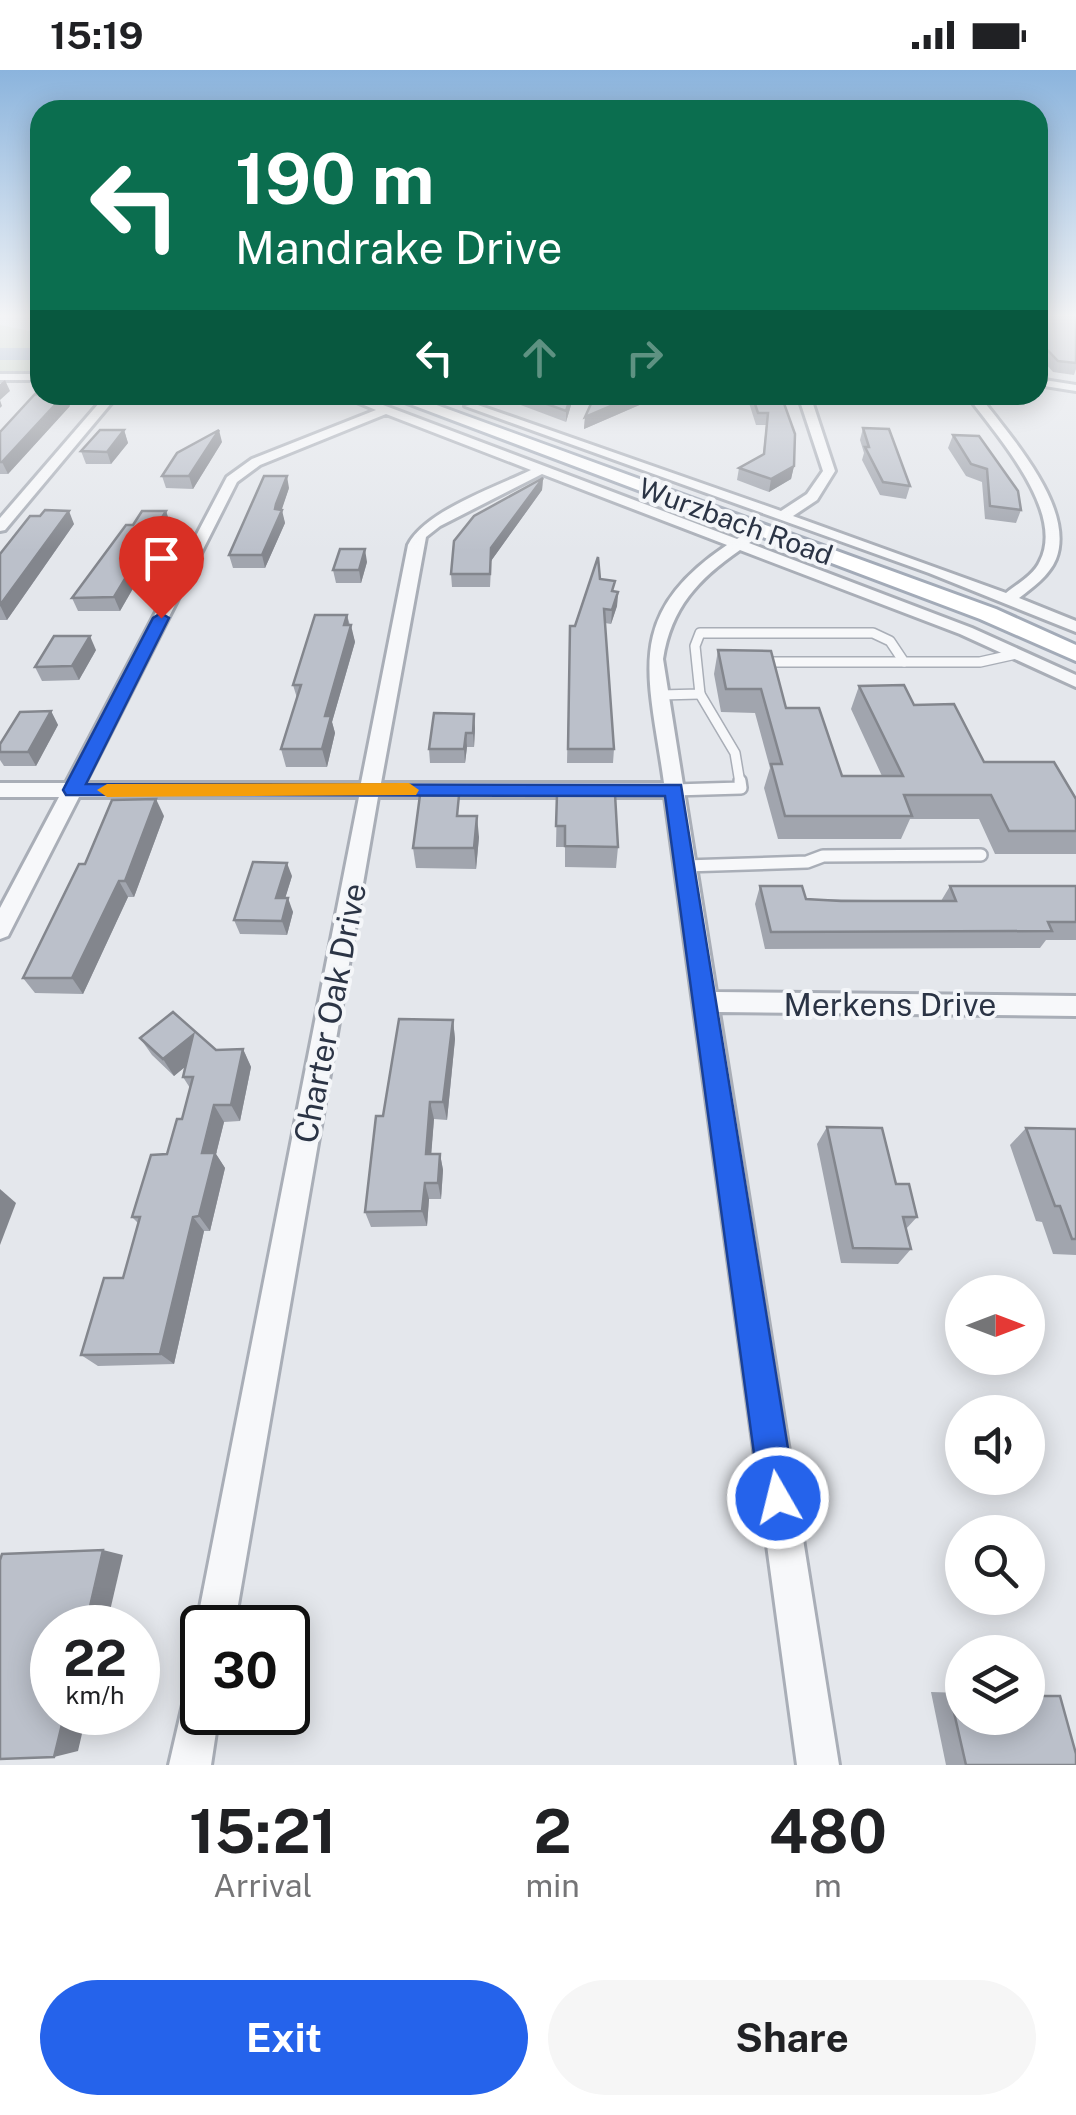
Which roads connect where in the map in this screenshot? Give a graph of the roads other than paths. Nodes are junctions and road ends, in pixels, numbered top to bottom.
1 (104, 405) edge
2 (383, 405) edge
3 (397, 405) edge
4 (403, 405) edge
5 (807, 405) edge
6 (980, 405) edge
7 (471, 406) joint
8 (449, 416) junction
9 (542, 469) junction
10 (782, 517) junction
11 (0, 527) edge
12 (760, 530) junction
13 (738, 544) junction
14 (1008, 599) junction
15 (1076, 626) edge
16 (1016, 654) junction
17 (1076, 654) edge
18 (717, 662) edge
19 (754, 662) edge
20 (904, 662) junction
21 (698, 663) junction
22 (1076, 682) edge
23 (660, 694) junction
24 (700, 694) junction
25 (0, 790) edge
26 (73, 790) junction
27 (371, 790) junction
28 (674, 790) junction
29 (982, 856) dead end
30 (685, 866) junction
31 (0, 930) edge
32 (704, 1002) junction
33 (1076, 1006) edge
34 (220, 1605) edge
35 (195, 1735) edge
36 (190, 1765) edge
37 (818, 1765) edge

1 - 11 street
2 - 26 street
3 - 9 street
4 - 8 main road, Wurzbach Road
5 - 10 street
6 - 14 street
7 - 8 street
7 - 10 street
8 - 12 main road, Wurzbach Road
9 - 13 street
9 - 27 street, Charter Oak Drive
10 - 14 street
12 - 13 street
12 - 17 main road, Wurzbach Road
13 - 16 street
13 - 23 street
14 - 15 street
16 - 20 lane
16 - 22 street
18 - 21 lane
19 - 20 lane
20 - 21 lane
21 - 24 lane
23 - 24 lane
23 - 28 street
24 - 28 lane
25 - 26 street
26 - 27 street
26 - 31 street
27 - 28 street
27 - 34 street, Charter Oak Drive
28 - 30 street
29 - 30 lane
30 - 32 street
32 - 33 street, Merkens Drive
32 - 37 street
35 - 36 street

